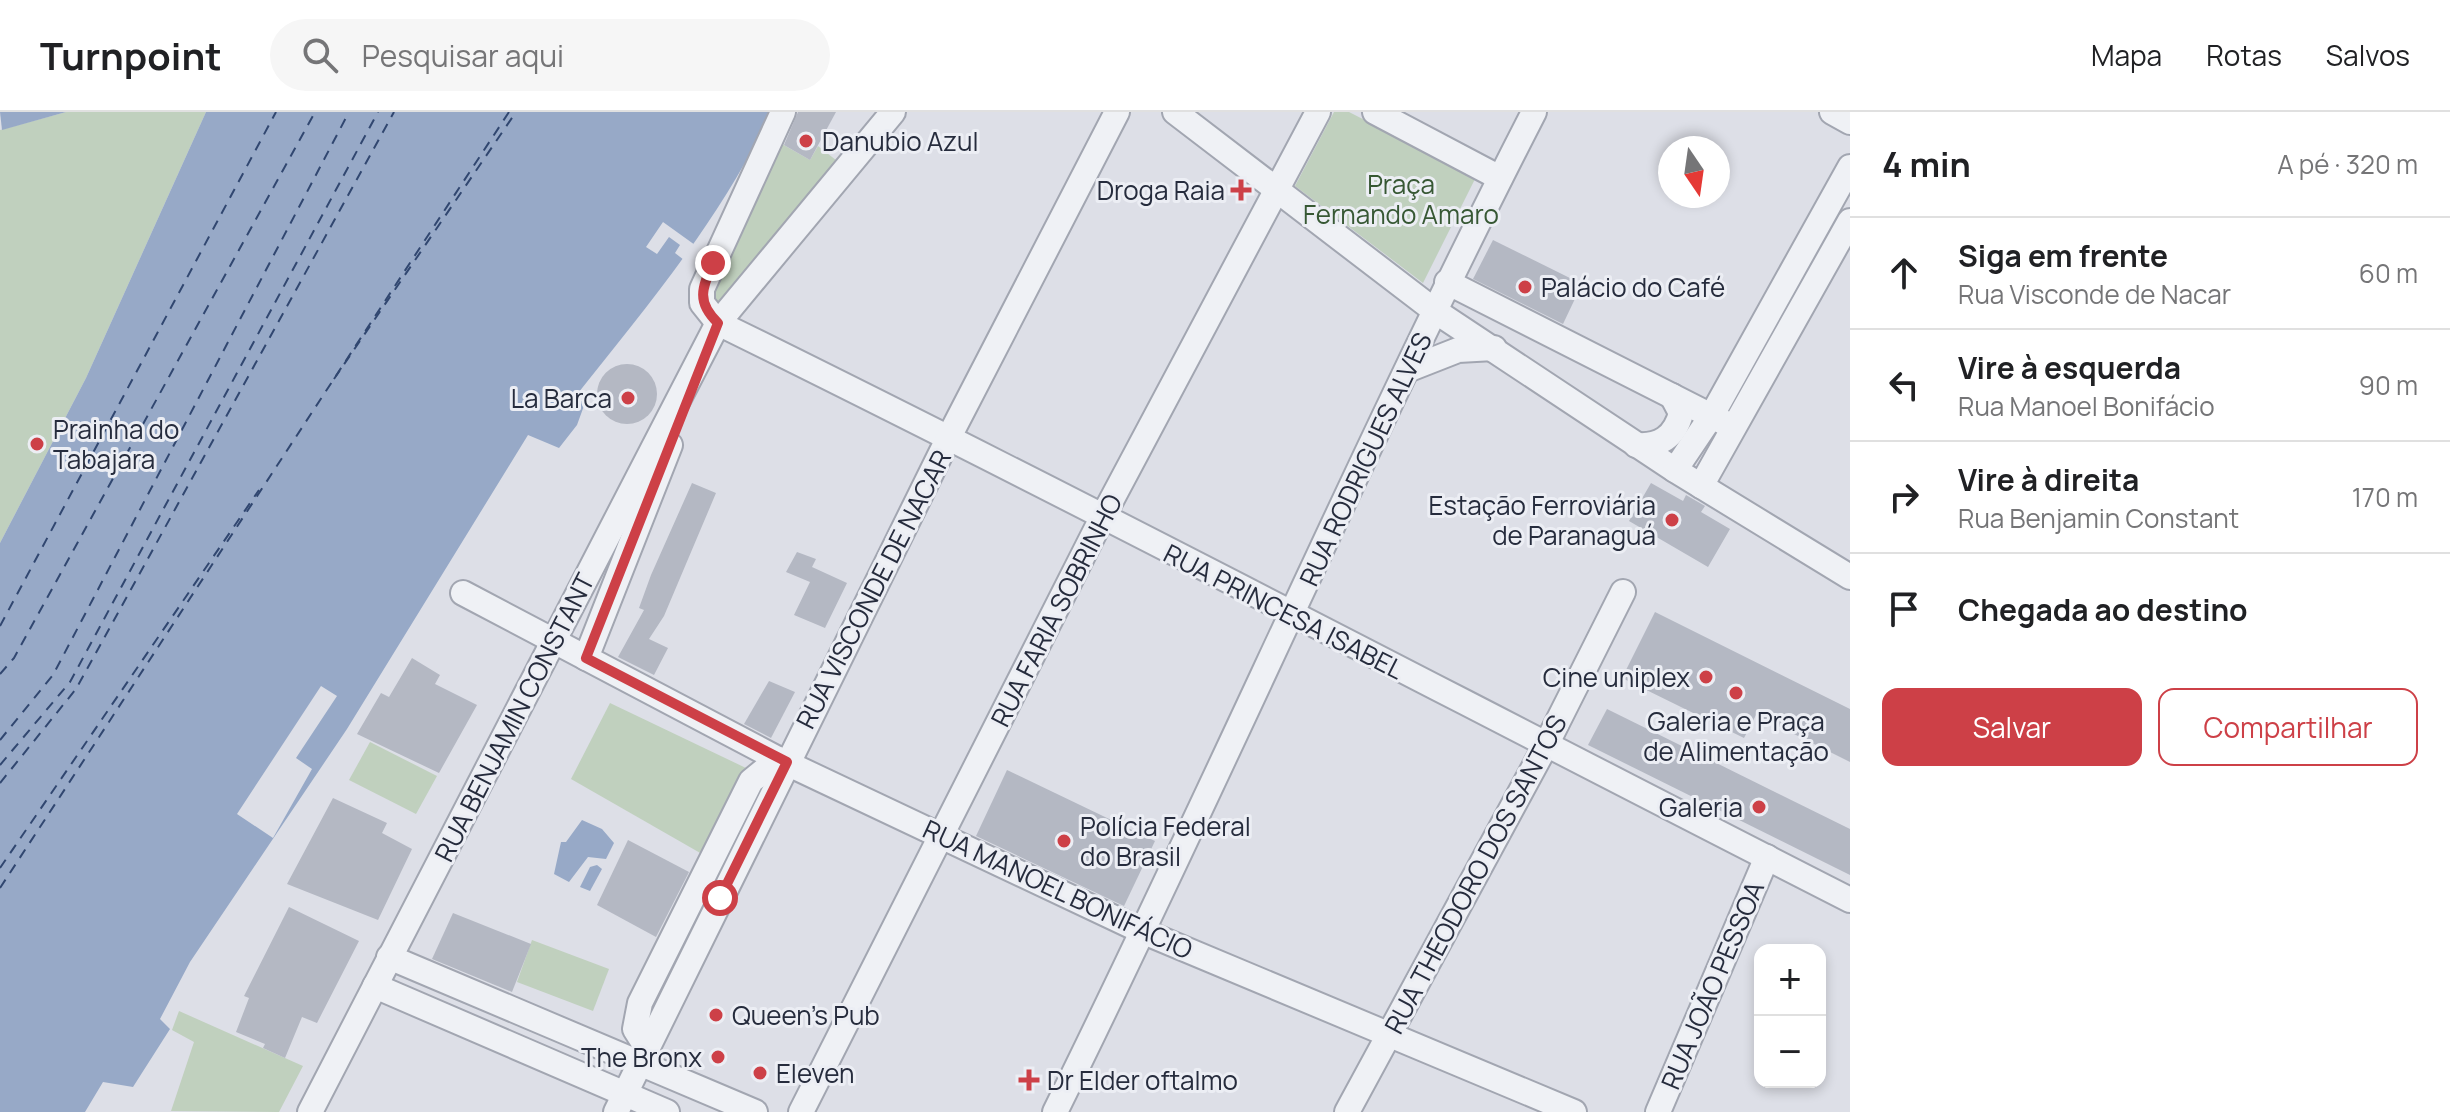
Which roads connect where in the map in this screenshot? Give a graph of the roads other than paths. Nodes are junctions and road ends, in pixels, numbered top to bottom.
1 (783, 112) edge
2 (893, 112) edge
3 (1117, 112) edge
4 (1175, 112) edge
5 (1318, 112) edge
6 (1375, 112) edge
7 (1534, 112) edge
8 (1832, 112) edge
9 (1405, 119) edge
10 (1850, 122) edge
11 (1850, 167) edge
12 (1500, 178) junction
13 (1276, 188) junction
14 (1850, 221) edge
15 (1447, 282) junction
16 (1435, 311) junction
17 (718, 323) junction
18 (1494, 348) junction
19 (1407, 370) junction
20 (1672, 396) junction
21 (1723, 421) junction
22 (949, 437) junction
23 (1636, 445) junction
24 (1675, 470) junction
25 (1701, 486) junction
26 (1103, 516) junction
27 (1850, 577) edge
28 (1623, 592) dead end
29 (463, 593) dead end
30 (1292, 617) junction
31 (553, 641) junction
32 (586, 658) junction
33 (1546, 745) junction
34 (782, 760) junction
35 (940, 835) junction
36 (1767, 857) junction
37 (1850, 900) edge
38 (1144, 932) junction
39 (389, 957) junction
40 (375, 986) junction
41 (1389, 1034) junction
42 (643, 1056) junction
43 (620, 1103) edge
44 (310, 1112) edge
45 (667, 1112) edge
46 (755, 1112) edge
47 (801, 1112) edge
48 (1055, 1112) edge
49 (1347, 1112) edge
50 (1574, 1112) edge
51 (1658, 1112) edge

1 - 17 street
2 - 17 street
3 - 22 street, RUA VISCONDE DE NACAR
4 - 13 street
5 - 13 street, RUA FARIA SOBRINHO
6 - 9 street
7 - 12 street, RUA RODRIGUES ALVES
8 - 10 street
9 - 12 street
11 - 21 street
12 - 15 street, RUA RODRIGUES ALVES
13 - 16 street
13 - 26 street, RUA FARIA SOBRINHO
14 - 21 street
15 - 16 street, RUA RODRIGUES ALVES
15 - 20 street
16 - 18 street
16 - 19 street, RUA RODRIGUES ALVES
17 - 22 street, RUA PRINCESA ISABEL
17 - 31 street, RUA BENJAMIN CONSTANT
17 - 32 street, RUA BENJAMIN CONSTANT
18 - 19 street
18 - 23 street
19 - 30 street, RUA RODRIGUES ALVES
20 - 21 street
20 - 23 street
21 - 24 street
21 - 25 street
22 - 26 street, RUA PRINCESA ISABEL
22 - 34 street, RUA VISCONDE DE NACAR
23 - 24 street
24 - 25 street
25 - 27 street
26 - 30 street, RUA PRINCESA ISABEL
26 - 35 street, RUA FARIA SOBRINHO
28 - 33 street, RUA THEODORO DOS SANTOS
29 - 31 street, RUA MANOEL BONIFÁCIO
30 - 33 street, RUA PRINCESA ISABEL
30 - 38 street, RUA RODRIGUES ALVES
31 - 32 street, RUA MANOEL BONIFÁCIO
31 - 39 street, RUA BENJAMIN CONSTANT
32 - 34 street, RUA MANOEL BONIFÁCIO
33 - 36 street, RUA PRINCESA ISABEL
33 - 41 street, RUA THEODORO DOS SANTOS
34 - 35 street, RUA MANOEL BONIFÁCIO
34 - 42 street
35 - 38 street, RUA MANOEL BONIFÁCIO
35 - 47 street, RUA FARIA SOBRINHO
36 - 37 street, RUA PRINCESA ISABEL
36 - 51 street, RUA JOÃO PESSOA
38 - 41 street, RUA MANOEL BONIFÁCIO
38 - 48 street, RUA RODRIGUES ALVES
39 - 40 street, RUA BENJAMIN CONSTANT
39 - 42 street
40 - 43 street
40 - 44 street, RUA BENJAMIN CONSTANT
41 - 49 street, RUA THEODORO DOS SANTOS
41 - 50 street, RUA MANOEL BONIFÁCIO
42 - 43 street
42 - 46 street
43 - 45 street

